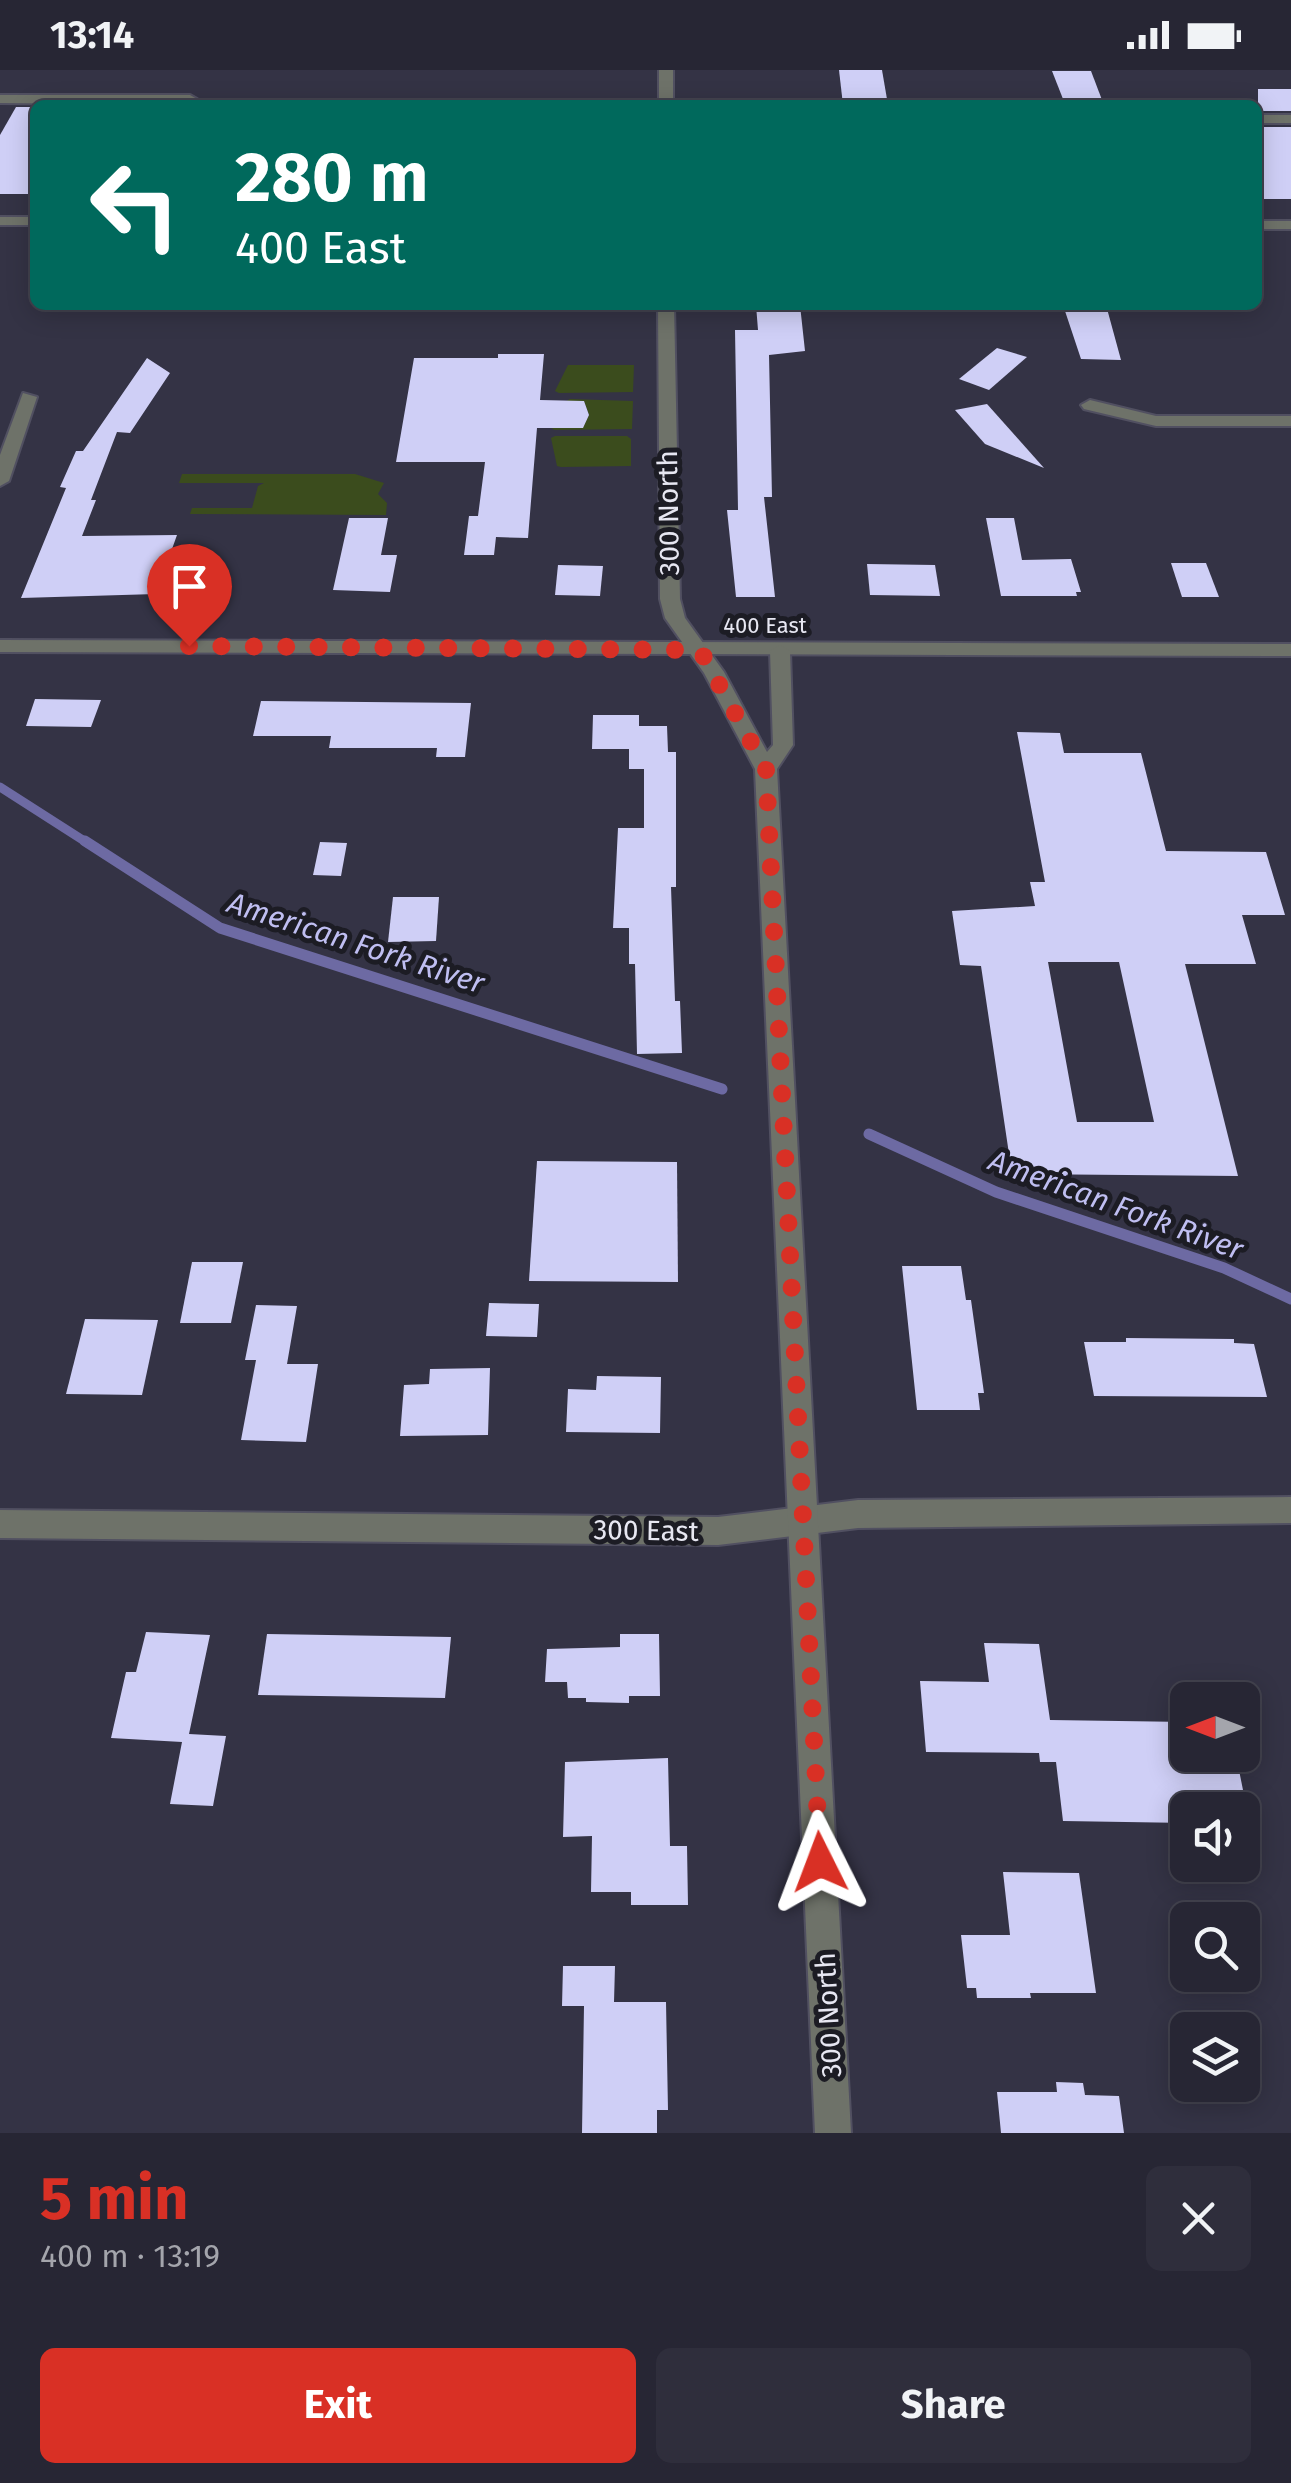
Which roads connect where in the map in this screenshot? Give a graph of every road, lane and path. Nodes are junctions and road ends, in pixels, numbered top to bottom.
1 (666, 70) edge
2 (0, 99) edge
3 (63, 100) edge
4 (666, 100) edge
5 (1262, 119) edge
6 (1291, 119) edge
7 (0, 221) edge
8 (30, 221) edge
9 (1262, 225) edge
10 (1291, 225) edge
11 (666, 310) edge
12 (29, 397) dead end
13 (1090, 406) dead end
14 (1291, 421) edge
15 (0, 481) edge
16 (0, 646) edge
17 (700, 650) junction
18 (1291, 650) edge
19 (780, 651) junction
20 (766, 769) junction
21 (1291, 1510) edge
22 (803, 1522) junction
23 (0, 1524) edge
24 (833, 2133) edge

1 - 4 street
2 - 3 street
5 - 6 street
7 - 8 street
9 - 10 street
11 - 17 street, 300 North
12 - 15 street
13 - 14 street
16 - 17 street, 400 East
17 - 19 street, 400 East
17 - 20 street, 300 North
18 - 19 street, 400 East
19 - 20 street
20 - 22 street, 300 North
21 - 22 street, 300 East
22 - 23 street, 300 East
22 - 24 street, 300 North

